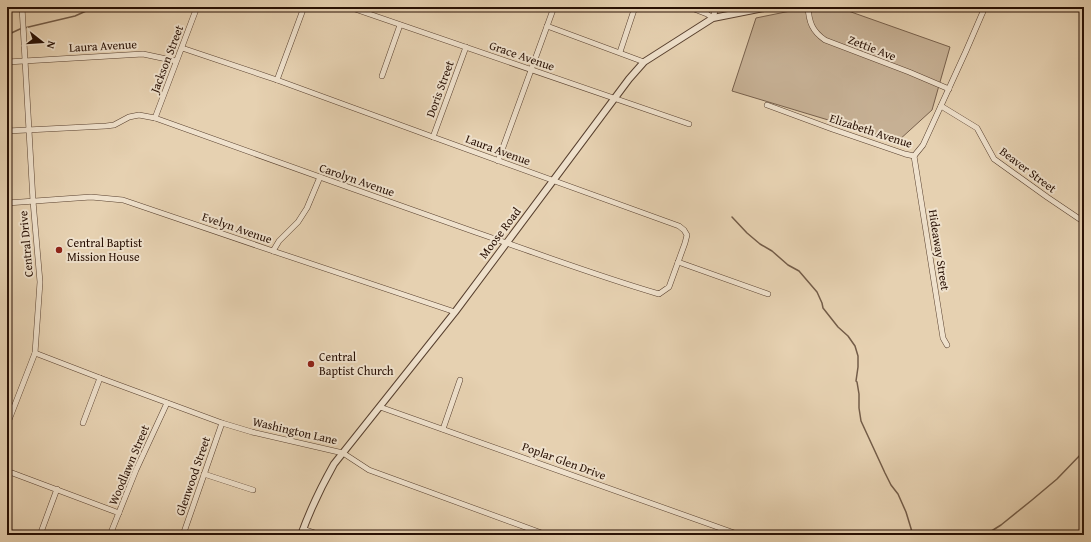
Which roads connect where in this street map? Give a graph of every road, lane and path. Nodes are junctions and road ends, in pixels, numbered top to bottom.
1 (22, 7) edge
2 (197, 7) edge
3 (304, 7) edge
4 (349, 7) edge
5 (554, 7) edge
6 (635, 7) edge
7 (689, 7) edge
8 (716, 7) edge
9 (769, 7) edge
10 (808, 7) edge
11 (985, 7) edge
12 (713, 18) junction
13 (400, 25) junction
14 (547, 26) junction
15 (466, 47) junction
16 (182, 48) junction
17 (620, 52) junction
18 (25, 61) junction
19 (176, 61) junction
20 (7, 62) edge
21 (644, 62) junction
22 (531, 70) junction
23 (382, 76) dead end
24 (277, 80) junction
25 (948, 89) junction
26 (614, 99) junction
27 (767, 106) dead end
28 (941, 106) junction
29 (155, 118) junction
30 (689, 124) dead end
31 (29, 130) junction
32 (7, 131) edge
33 (433, 138) junction
34 (914, 156) junction
35 (498, 161) junction
36 (320, 178) junction
37 (553, 181) junction
38 (33, 201) junction
39 (7, 203) edge
40 (1084, 222) edge
41 (507, 243) junction
42 (273, 251) junction
43 (678, 262) junction
44 (768, 294) dead end
45 (455, 312) junction
46 (947, 345) dead end
47 (34, 353) junction
48 (100, 378) junction
49 (460, 380) dead end
50 (167, 403) junction
51 (380, 407) junction
52 (83, 423) dead end
53 (222, 423) junction
54 (7, 425) edge
55 (443, 429) junction
56 (343, 452) junction
57 (7, 471) edge
58 (204, 474) junction
59 (57, 490) junction
60 (253, 490) dead end
61 (119, 513) junction
62 (302, 532) edge
63 (40, 535) edge
64 (110, 535) edge
65 (182, 535) edge
66 (321, 535) edge
67 (547, 535) edge
68 (740, 535) edge

1 - 18 street, Central Drive
2 - 16 street, Jackson Street
3 - 24 street
4 - 13 street, Grace Avenue
5 - 14 street
6 - 17 street
7 - 12 street
8 - 12 street
9 - 12 street, Moose Road
10 - 25 street, Zettie Ave
11 - 25 street
12 - 21 street, Moose Road
13 - 15 street, Grace Avenue
13 - 23 street
14 - 17 street
14 - 22 street
15 - 22 street, Grace Avenue
15 - 33 street, Doris Street
16 - 19 street, Jackson Street
16 - 24 street, Laura Avenue
17 - 21 street
18 - 19 street, Laura Avenue
18 - 20 street, Laura Avenue
18 - 31 street, Central Drive
19 - 29 street, Jackson Street
21 - 26 street, Moose Road
22 - 26 street, Grace Avenue
22 - 35 street
24 - 33 street, Laura Avenue
25 - 28 street
26 - 30 street, Grace Avenue
26 - 37 street, Moose Road
27 - 34 street, Elizabeth Avenue
28 - 34 street, Elizabeth Avenue
28 - 40 street, Beaver Street
29 - 31 street, Carolyn Avenue
29 - 36 street, Carolyn Avenue
31 - 32 street, Carolyn Avenue
31 - 38 street, Central Drive
33 - 35 street, Laura Avenue
34 - 46 street, Hideaway Street
35 - 37 street, Laura Avenue
36 - 41 street, Carolyn Avenue
36 - 42 street
37 - 41 street, Moose Road
37 - 43 street, Laura Avenue
38 - 39 street, Evelyn Avenue
38 - 42 street, Evelyn Avenue
38 - 47 street, Central Drive
41 - 43 street, Carolyn Avenue
41 - 45 street, Moose Road
42 - 45 street, Evelyn Avenue
43 - 44 street
45 - 51 street, Moose Road
47 - 48 street, Washington Lane
47 - 54 street, Central Drive
48 - 50 street, Washington Lane
48 - 52 street
49 - 55 street
50 - 53 street, Washington Lane
50 - 61 street, Woodlawn Street
51 - 55 street, Poplar Glen Drive
51 - 56 street, Moose Road
53 - 56 street, Washington Lane
53 - 58 street, Glenwood Street
55 - 68 street, Poplar Glen Drive
56 - 62 street, Moose Road
56 - 67 street, Washington Lane
57 - 59 street
58 - 60 street
58 - 65 street, Glenwood Street
59 - 61 street
59 - 63 street
61 - 64 street, Woodlawn Street
62 - 66 street

